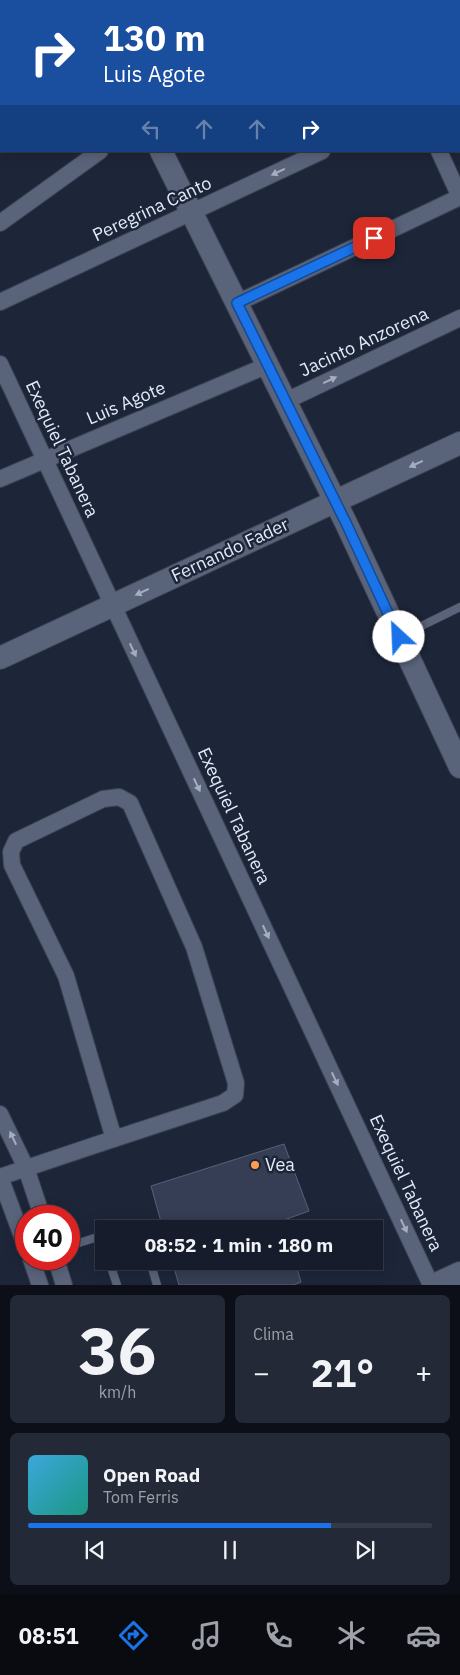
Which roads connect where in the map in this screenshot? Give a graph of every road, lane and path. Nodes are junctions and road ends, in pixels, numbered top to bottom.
1 (99, 152) edge
2 (162, 152) edge
3 (320, 152) edge
4 (439, 152) edge
5 (460, 197) edge
6 (192, 212) junction
7 (0, 223) edge
8 (0, 302) edge
9 (237, 303) junction
10 (460, 318) edge
11 (0, 364) edge
12 (268, 365) junction
13 (286, 401) junction
14 (460, 444) edge
15 (44, 459) junction
16 (0, 479) edge
17 (335, 501) junction
18 (112, 606) junction
19 (460, 607) edge
20 (399, 637) junction
21 (0, 658) edge
22 (460, 766) edge
23 (0, 1114) edge
24 (114, 1139) junction
25 (26, 1168) junction
26 (0, 1177) edge
27 (38, 1205) edge
28 (15, 1217) edge
29 (95, 1238) edge
30 (80, 1243) edge
31 (35, 1270) edge
32 (59, 1270) edge
33 (112, 1270) edge
34 (153, 1270) edge
35 (460, 1273) edge
36 (40, 1285) edge
37 (64, 1285) edge
38 (117, 1285) edge
39 (157, 1285) edge
40 (433, 1285) edge

1 - 7 street
2 - 6 street
3 -> 6 street, Peregrina Canto
4 - 5 street
5 - 9 street
6 - 8 street, Peregrina Canto
6 - 9 street
9 - 12 street
13 -> 10 street, Jacinto Anzorena
11 - 15 street, Exequiel Tabanera
12 - 13 street
12 - 15 street, Luis Agote
13 - 17 street
14 -> 17 street, Fernando Fader
15 - 16 street, Luis Agote
15 - 18 street, Exequiel Tabanera
17 -> 18 street, Fernando Fader
17 - 20 street
18 - 21 street, Fernando Fader
18 -> 40 street, Exequiel Tabanera
19 - 20 lane
20 - 22 street
25 -> 23 street
24 - 24 street
24 - 25 street
25 - 26 street
25 - 27 street
26 - 28 street
29 - 30 lane
31 - 36 street
32 - 37 street
33 - 38 lane
34 - 39 lane
35 - 40 street

